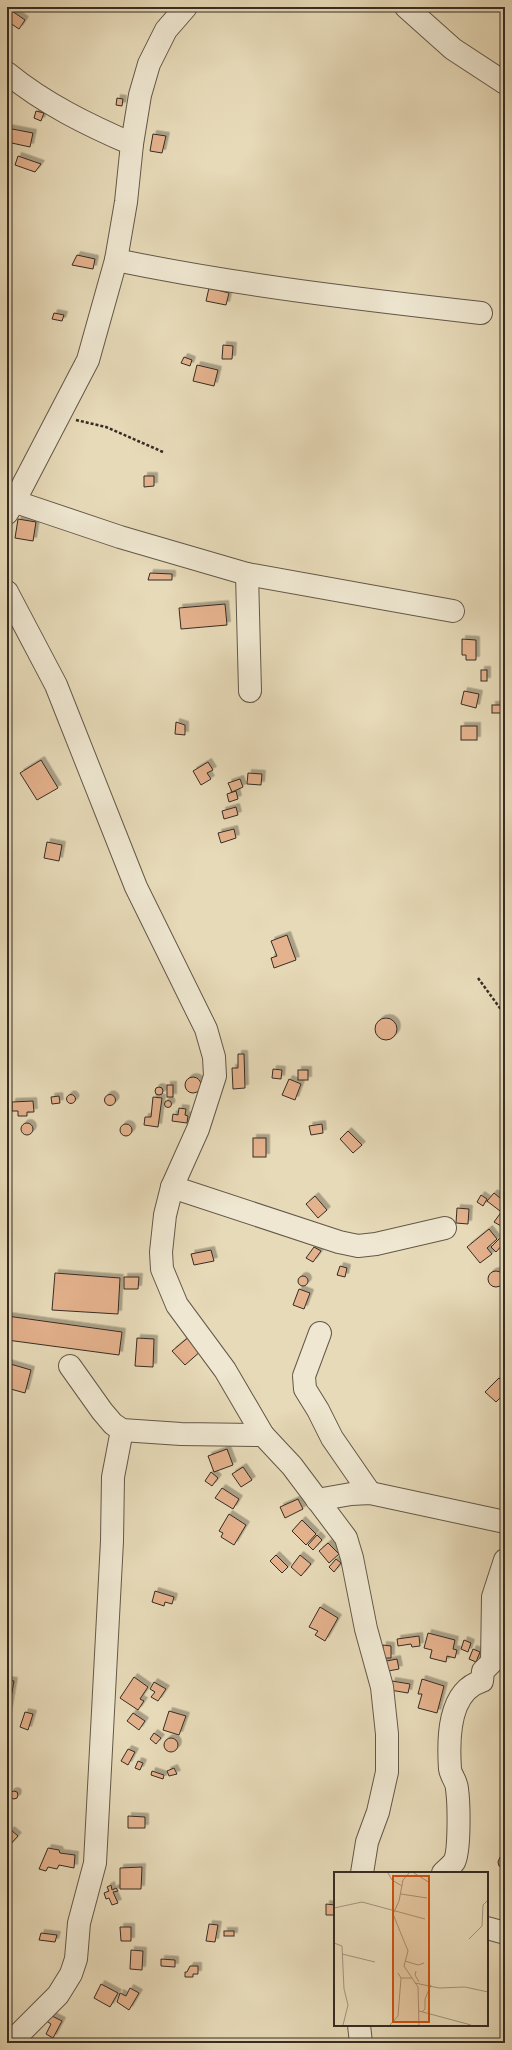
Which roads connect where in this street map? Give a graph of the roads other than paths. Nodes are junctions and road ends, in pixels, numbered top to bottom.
1 (186, 7) edge
2 (406, 7) edge
3 (7, 73) edge
4 (505, 83) edge
5 (132, 144) junction
6 (116, 260) junction
7 (481, 313) dead end
8 (9, 505) edge
9 (247, 574) junction
10 (7, 592) edge
11 (453, 611) dead end
12 (250, 692) dead end
13 (172, 1187) junction
14 (445, 1228) dead end
15 (320, 1333) dead end
16 (70, 1366) dead end
17 (122, 1430) junction
18 (263, 1435) junction
19 (370, 1493) junction
20 (317, 1500) junction
21 (505, 1522) edge
22 (505, 1560) edge
23 (362, 1872) edge
24 (444, 1872) edge
25 (488, 1928) edge
26 (505, 1933) edge
27 (359, 2026) edge
28 (10, 2043) edge
29 (361, 2043) edge

1 - 5 street
2 - 4 street
3 - 5 street
5 - 6 street
6 - 7 street
6 - 8 street
8 - 9 street
9 - 11 street
9 - 12 street
10 - 13 street
13 - 14 street
13 - 18 street
15 - 19 street
16 - 17 street
17 - 18 street
17 - 28 street
18 - 20 street
19 - 20 street
19 - 21 street
20 - 23 street
22 - 24 street
25 - 26 street
27 - 29 street

